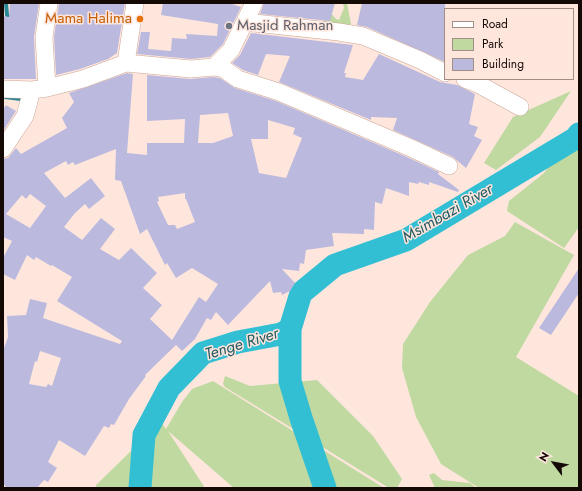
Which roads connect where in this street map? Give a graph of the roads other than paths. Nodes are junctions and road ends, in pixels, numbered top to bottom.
1 (49, 3) edge
2 (135, 3) edge
3 (254, 3) edge
4 (245, 22) junction
5 (126, 64) junction
6 (214, 67) junction
7 (444, 72) edge
8 (468, 80) edge
9 (3, 89) edge
10 (39, 89) junction
11 (520, 107) dead end
12 (3, 148) edge
13 (449, 166) dead end

1 - 10 street
2 - 5 street
3 - 4 street
4 - 6 street
4 - 7 street
5 - 6 street
5 - 10 street
6 - 13 street
8 - 11 street
9 - 10 street
10 - 12 street

